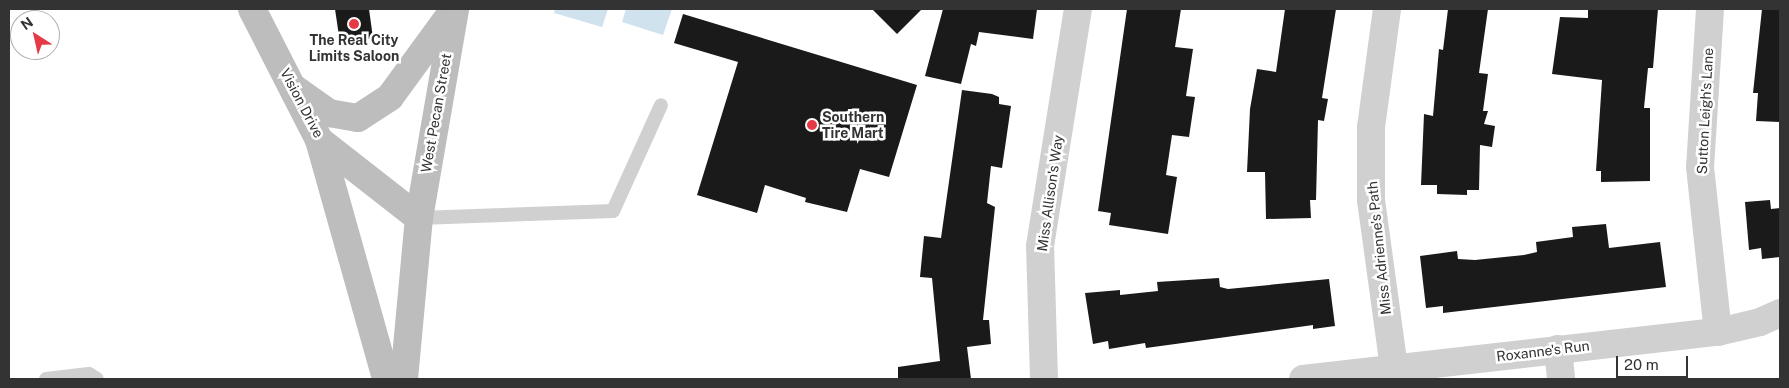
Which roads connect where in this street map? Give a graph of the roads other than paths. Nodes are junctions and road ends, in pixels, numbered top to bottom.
1 (252, 9) edge
2 (454, 9) edge
3 (1078, 9) edge
4 (1387, 9) edge
5 (1710, 9) edge
6 (292, 87) junction
7 (661, 105) dead end
8 (319, 140) junction
9 (419, 218) junction
10 (1780, 313) edge
11 (1718, 332) junction
12 (1558, 349) junction
13 (1394, 368) junction
14 (46, 379) edge
15 (97, 379) edge
16 (386, 379) edge
17 (404, 379) edge
18 (1044, 379) edge
19 (1303, 379) edge
20 (1561, 379) edge

1 - 6 main road, Vision Drive
2 - 6 main road
2 - 9 main road, West Pecan Street
3 - 18 street, Miss Allison's Way
4 - 13 street, Miss Adrienne's Path
5 - 11 street, Sutton Leigh's Lane
6 - 8 main road, Vision Drive
7 - 9 lane
8 - 9 main road, Vision Drive
8 - 16 main road
9 - 17 main road, West Pecan Street
10 - 11 street, Roxanne's Run
11 - 12 street, Roxanne's Run
12 - 13 street, Roxanne's Run
12 - 20 street
13 - 19 street, Roxanne's Run
14 - 15 lane

